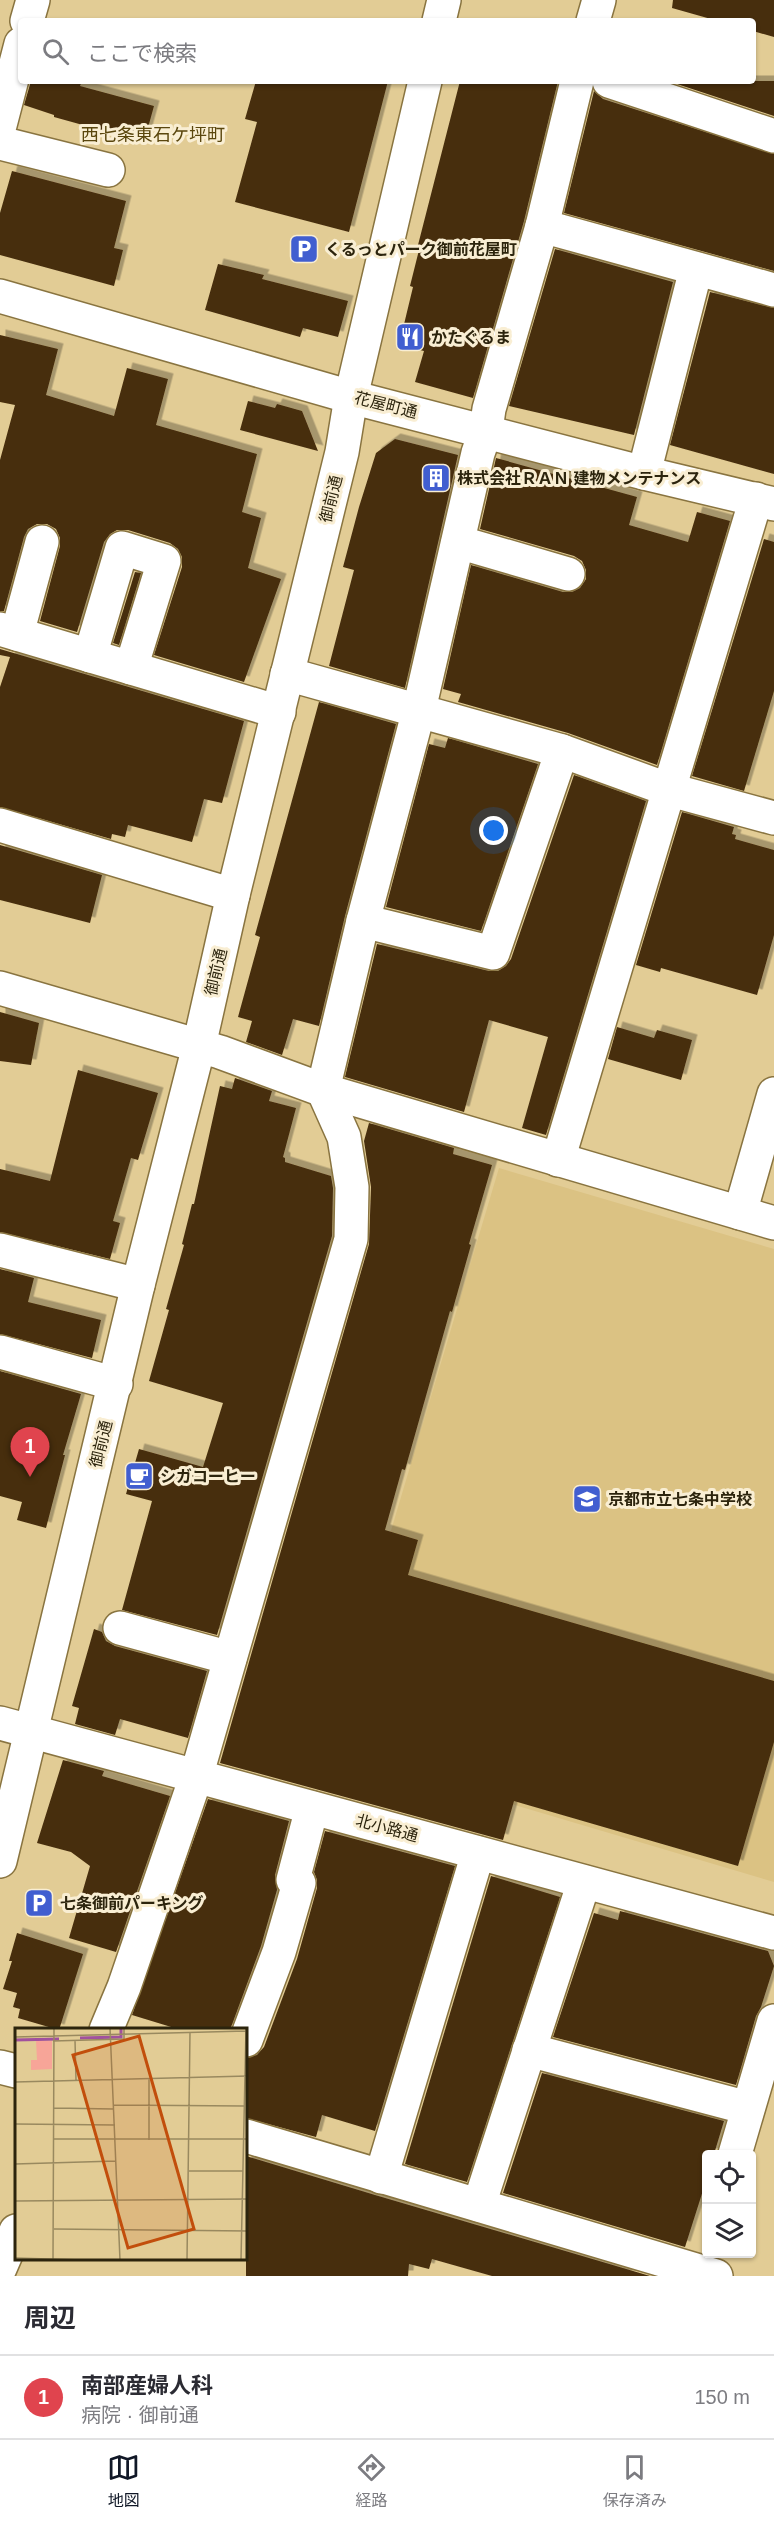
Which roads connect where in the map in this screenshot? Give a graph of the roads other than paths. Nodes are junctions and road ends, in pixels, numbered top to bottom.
1 (33, 0) edge
2 (444, 0) edge
3 (599, 0) edge
4 (28, 18) edge
5 (440, 18) edge
6 (594, 18) edge
7 (18, 56) edge
8 (424, 84) edge
9 (576, 84) edge
10 (618, 84) edge
11 (0, 125) edge
12 (774, 136) edge
13 (0, 143) edge
14 (108, 170) dead end
15 (542, 226) junction
16 (696, 269) junction
17 (774, 290) edge
18 (0, 296) edge
19 (351, 398) junction
20 (486, 430) junction
21 (644, 473) junction
22 (765, 501) edge
23 (42, 542) dead end
24 (458, 542) junction
25 (568, 574) dead end
26 (8, 632) edge
27 (90, 656) junction
28 (131, 668) junction
29 (287, 674) junction
30 (419, 710) junction
31 (279, 712) junction
32 (562, 751) junction
33 (667, 789) junction
34 (774, 818) edge
35 (0, 825) edge
36 (233, 895) junction
37 (363, 921) junction
38 (0, 988) edge
39 (200, 1046) junction
40 (323, 1090) junction
41 (774, 1094) edge
42 (558, 1160) junction
43 (740, 1213) junction
44 (774, 1223) edge
45 (0, 1250) edge
46 (138, 1285) junction
47 (0, 1352) edge
48 (116, 1384) junction
49 (120, 1628) dead end
50 (230, 1658) junction
51 (0, 1724) edge
52 (32, 1732) junction
53 (196, 1777) junction
54 (312, 1808) junction
55 (478, 1853) junction
56 (0, 1861) edge
57 (584, 1882) junction
58 (774, 1934) edge
59 (774, 2020) edge
60 (107, 2028) edge
61 (248, 2035) edge
62 (529, 2049) junction
63 (0, 2067) edge
64 (15, 2071) edge
65 (748, 2108) junction
66 (248, 2137) edge
67 (736, 2150) edge
68 (381, 2176) junction
69 (479, 2205) junction
70 (15, 2232) edge
71 (0, 2268) edge
72 (705, 2268) edge

1 - 4 street
2 - 5 street
3 - 6 street
7 - 11 street
8 - 19 street, 御前通
9 - 15 street
10 - 12 street
13 - 14 street
15 - 16 street
15 - 20 street
16 - 17 street
16 - 21 street
18 - 19 street, 花屋町通
19 - 20 street, 花屋町通
19 - 29 street, 御前通
20 - 21 street, 花屋町通
20 - 24 street
21 - 22 street, 花屋町通
22 - 33 street
23 - 26 street
24 - 25 street
24 - 30 street
26 - 27 street
27 - 28 street
27 - 28 street
28 - 31 street
29 - 30 street
29 - 31 street, 御前通
30 - 32 street
30 - 37 street
31 - 36 street, 御前通
32 - 33 street
32 - 37 street
33 - 34 street
33 - 42 street
35 - 36 street
36 - 39 street, 御前通
37 - 40 street
38 - 39 street
39 - 40 street
39 - 46 street, 御前通
40 - 42 street
40 - 50 street
41 - 43 street
42 - 43 street
43 - 44 street
45 - 46 street
46 - 48 street, 御前通
47 - 48 street
48 - 52 street, 御前通
49 - 50 street
50 - 53 street
51 - 52 street, 北小路通
52 - 53 street, 北小路通
52 - 56 street, 御前通
53 - 54 street, 北小路通
53 - 60 street
54 - 55 street, 北小路通
54 - 61 street
55 - 57 street, 北小路通
55 - 68 street
57 - 58 street, 北小路通
57 - 62 street
59 - 65 street
62 - 65 street
62 - 69 street
63 - 64 street
65 - 67 street
66 - 68 street
68 - 69 street
69 - 72 street
70 - 71 street

